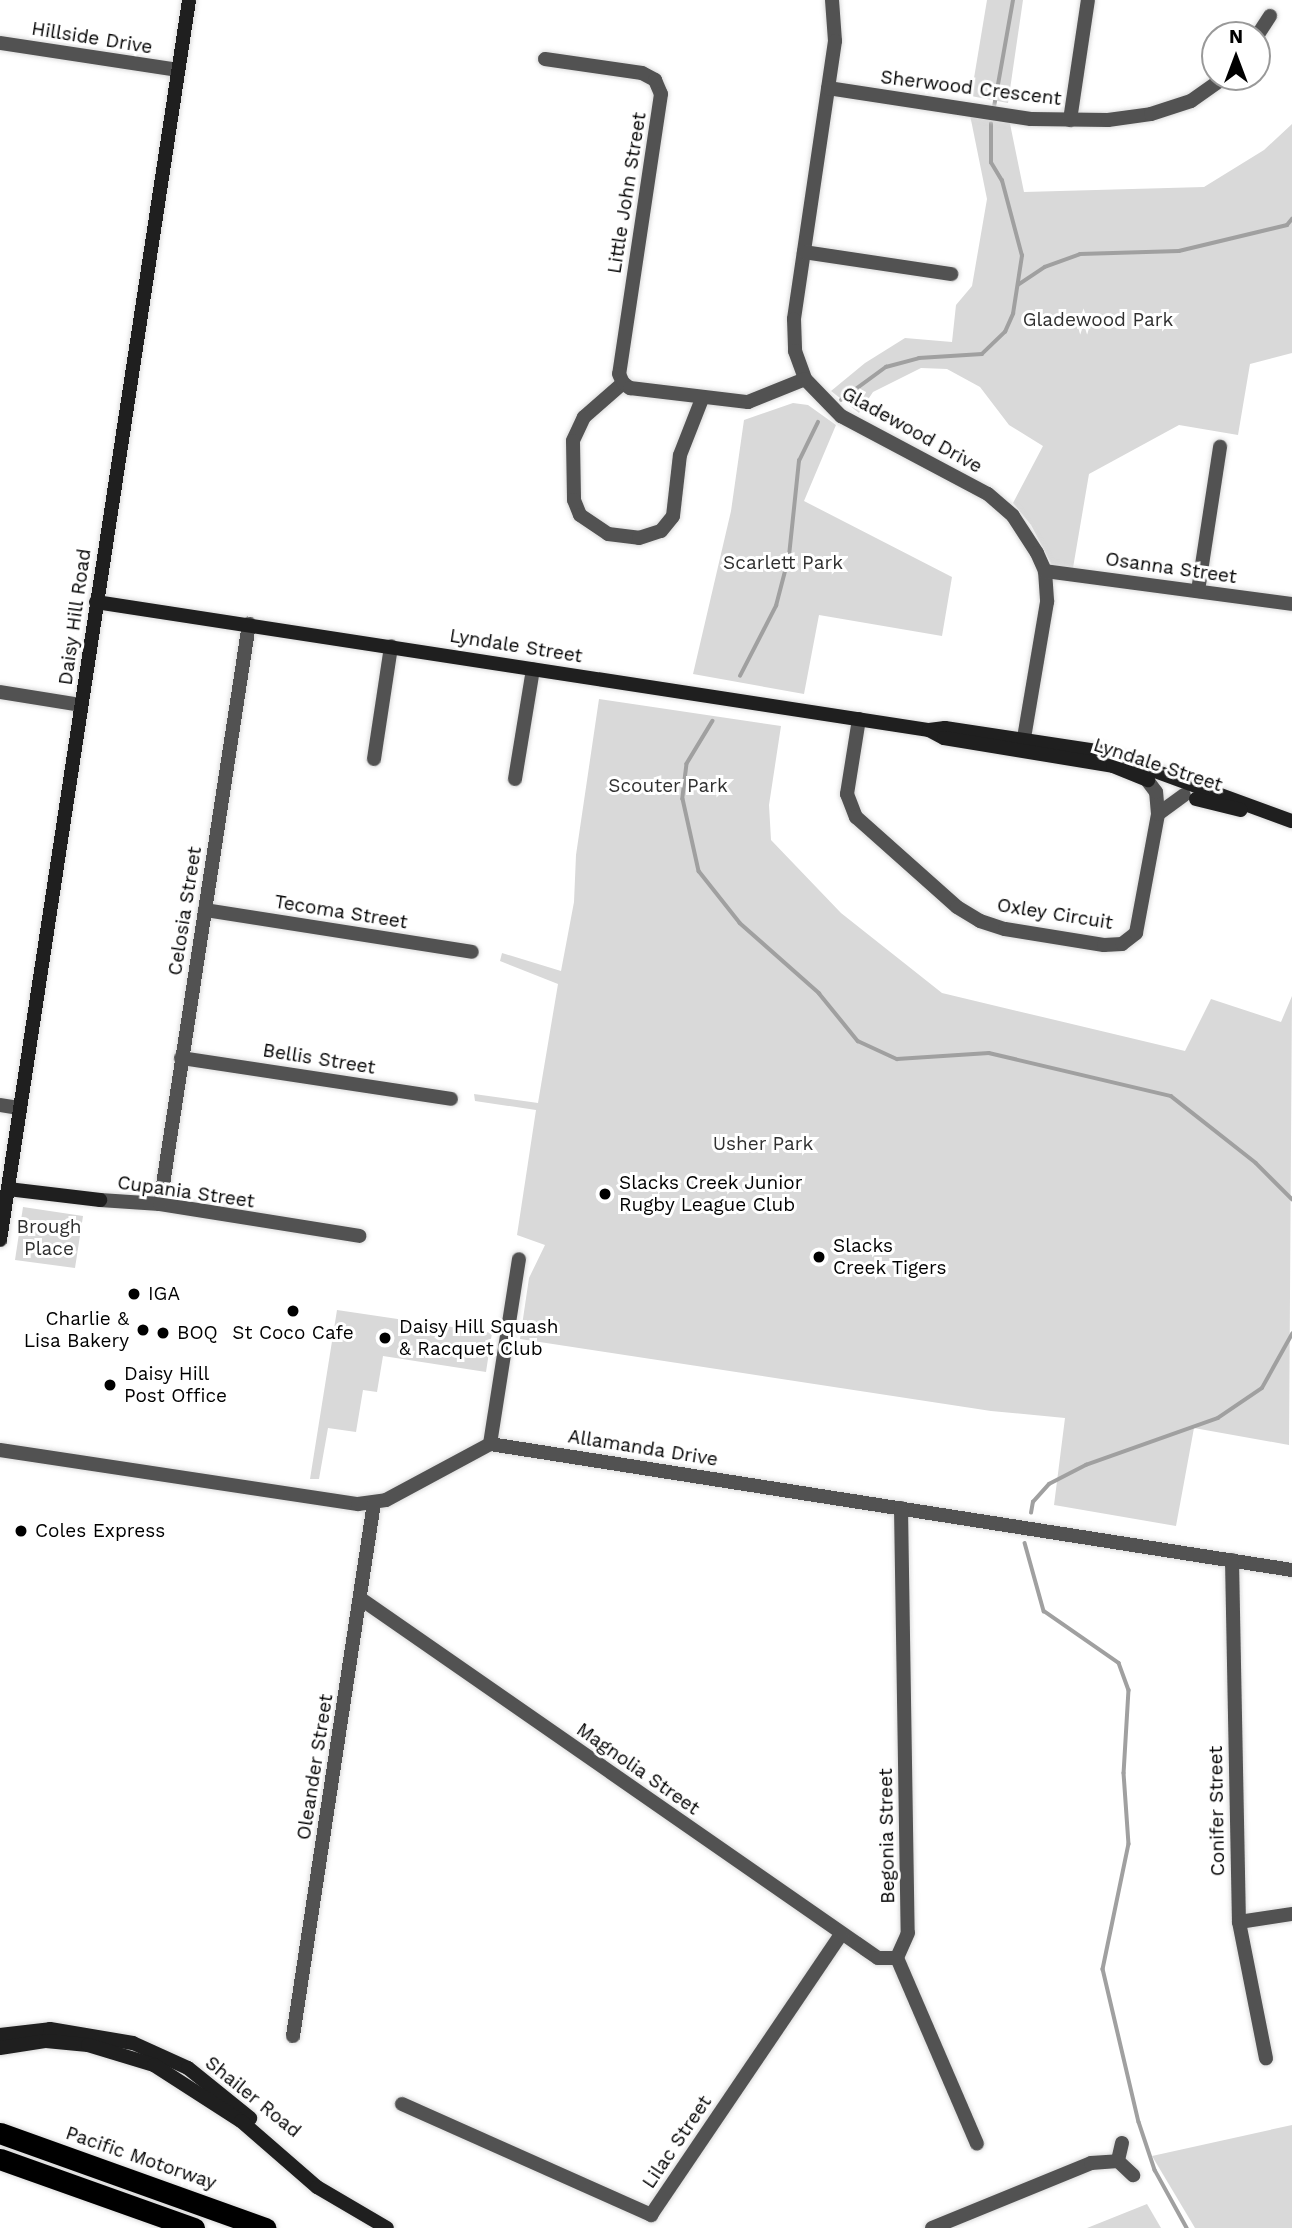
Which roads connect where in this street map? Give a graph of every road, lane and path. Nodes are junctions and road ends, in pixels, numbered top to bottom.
1 (189, 0) edge
2 (832, 0) edge
3 (1088, 0) edge
4 (1269, 16) dead end
5 (1266, 21) edge
6 (0, 43) edge
7 (545, 59) dead end
8 (178, 70) junction
9 (828, 88) junction
10 (1205, 91) edge
11 (1070, 120) junction
12 (804, 252) junction
13 (951, 274) dead end
14 (805, 379) junction
15 (623, 383) junction
16 (702, 399) junction
17 (1220, 447) dead end
18 (1045, 571) junction
19 (1198, 591) junction
20 (96, 602) junction
21 (1292, 604) edge
22 (249, 624) junction
23 (391, 646) junction
24 (533, 668) junction
25 (0, 692) edge
26 (81, 705) junction
27 (859, 719) junction
28 (1023, 745) junction
29 (374, 759) dead end
30 (514, 779) dead end
31 (1147, 780) junction
32 (1184, 794) junction
33 (1158, 814) junction
34 (1292, 824) edge
35 (205, 910) junction
36 (472, 952) dead end
37 (181, 1058) junction
38 (451, 1100) dead end
39 (0, 1105) edge
40 (19, 1108) junction
41 (8, 1189) junction
42 (160, 1204) junction
43 (359, 1236) dead end
44 (0, 1240) edge
45 (519, 1259) dead end
46 (490, 1444) junction
47 (0, 1450) edge
48 (374, 1503) junction
49 (901, 1508) junction
50 (1232, 1560) junction
51 (1292, 1570) edge
52 (361, 1599) junction
53 (1292, 1914) edge
54 (1239, 1922) junction
55 (841, 1934) junction
56 (897, 1958) junction
57 (0, 2035) edge
58 (293, 2036) dead end
59 (0, 2048) edge
60 (1266, 2058) dead end
61 (402, 2104) dead end
62 (0, 2133) edge
63 (1122, 2143) dead end
64 (977, 2144) dead end
65 (0, 2160) edge
66 (1118, 2161) junction
67 (1133, 2175) dead end
68 (345, 2202) junction
69 (651, 2222) edge
70 (194, 2228) edge
71 (267, 2228) edge
72 (387, 2228) edge
73 (933, 2228) edge

1 - 8 street, Daisy Hill Road
2 - 9 street, Gladewood Drive
3 - 11 street
4 - 5 street
6 - 8 street, Hillside Drive
7 - 15 street, Little John Street
8 - 20 street, Daisy Hill Road
9 - 11 street, Sherwood Crescent
9 - 12 street, Gladewood Drive
10 - 11 street, Sherwood Crescent
12 - 13 street
12 - 14 street, Gladewood Drive
14 - 16 street
14 - 18 street, Gladewood Drive
15 - 16 street
15 - 16 street
17 - 19 street
18 - 19 street, Osanna Street
18 - 28 street, Gladewood Drive
19 - 21 street, Osanna Street
20 - 22 street, Lyndale Street
20 - 26 street, Daisy Hill Road
22 - 23 street, Lyndale Street
22 - 35 street, Celosia Street
23 - 24 street, Lyndale Street
23 - 29 street
24 - 27 street, Lyndale Street
24 - 30 street
25 - 26 street
26 - 40 street, Daisy Hill Road
27 - 28 street, Lyndale Street
27 - 33 street, Oxley Circuit
28 - 31 street, Lyndale Street
28 - 34 street, Lyndale Street
31 - 32 street, Lyndale Street
31 - 33 street, Oxley Circuit
32 - 33 street
32 - 34 street, Lyndale Street
35 - 36 street, Tecoma Street
35 - 37 street, Celosia Street
37 - 38 street, Bellis Street
37 - 42 street, Celosia Street
39 - 40 street
40 - 41 street, Daisy Hill Road
41 - 42 street, Cupania Street
41 - 44 street, Daisy Hill Road
42 - 43 street, Cupania Street
45 - 46 street
46 - 48 street
46 - 49 street, Allamanda Drive
47 - 48 street
48 - 52 street, Oleander Street
49 - 50 street, Allamanda Drive
49 - 56 street, Begonia Street
50 - 51 street, Allamanda Drive
50 - 54 street, Conifer Street
52 - 55 street, Magnolia Street
52 - 58 street, Oleander Street
53 - 54 street
54 - 60 street, Conifer Street
55 - 56 street, Magnolia Street
55 - 69 street, Lilac Street
56 - 64 street
57 - 68 street, Shailer Road
59 - 68 street, Shailer Road
61 - 69 street, Lilac Street
62 - 71 highway, Pacific Motorway
63 - 66 street
65 - 70 highway
66 - 67 street
66 - 73 street
68 - 72 street, Shailer Road

